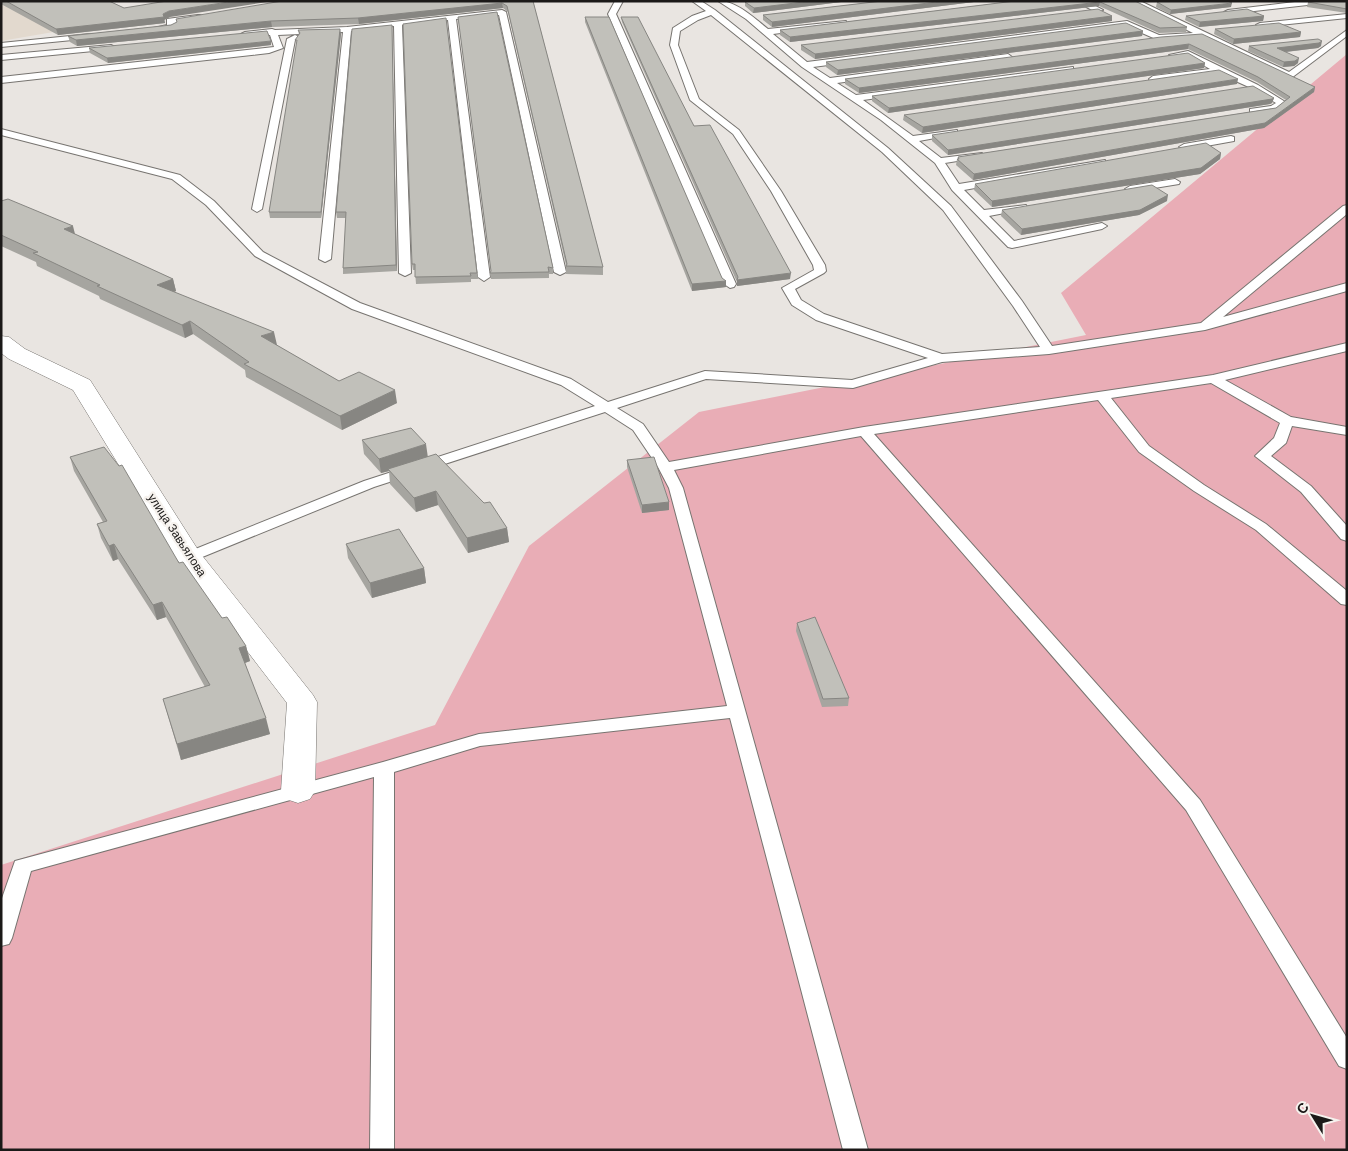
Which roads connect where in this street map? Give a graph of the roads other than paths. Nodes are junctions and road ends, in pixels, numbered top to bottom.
1 (619, 1) edge
2 (696, 1) edge
3 (1079, 1) edge
4 (1325, 1) edge
5 (725, 3) edge
6 (744, 3) edge
7 (1137, 3) edge
8 (1159, 3) edge
9 (712, 12) junction
10 (1080, 13) edge
11 (1106, 13) junction
12 (1218, 13) edge
13 (208, 15) edge
14 (1188, 16) edge
15 (1347, 16) edge
16 (452, 18) junction
17 (1169, 18) junction
18 (855, 21) edge
19 (1127, 23) junction
20 (398, 24) junction
21 (1248, 26) edge
22 (347, 29) junction
23 (143, 30) edge
24 (1218, 30) edge
25 (272, 31) junction
26 (303, 32) junction
27 (767, 32) junction
28 (1200, 33) junction
29 (103, 34) edge
30 (1344, 34) edge
31 (233, 35) edge
32 (1158, 38) junction
33 (1322, 38) dead end
34 (1139, 40) edge
35 (1, 46) edge
36 (1253, 46) edge
37 (117, 47) edge
38 (1233, 48) junction
39 (1188, 53) junction
40 (1168, 56) edge
41 (1013, 57) edge
42 (1, 58) edge
43 (805, 65) junction
44 (1080, 68) edge
45 (1219, 70) junction
46 (1, 80) edge
47 (829, 81) junction
48 (1140, 81) edge
49 (1253, 86) junction
50 (1234, 89) edge
51 (854, 98) junction
52 (1244, 113) edge
53 (1, 132) edge
54 (960, 132) edge
55 (912, 139) junction
56 (1231, 139) dead end
57 (1172, 149) edge
58 (988, 153) edge
59 (1113, 160) edge
60 (939, 161) junction
61 (1175, 182) dead end
62 (956, 188) junction
63 (1117, 192) edge
64 (1029, 206) edge
65 (1347, 208) edge
66 (257, 209) dead end
67 (980, 214) junction
68 (1102, 226) dead end
69 (325, 259) dead end
70 (560, 272) dead end
71 (405, 274) dead end
72 (484, 277) dead end
73 (730, 284) dead end
74 (1347, 286) edge
75 (1205, 326) junction
76 (1, 342) edge
77 (1347, 347) edge
78 (1049, 350) junction
79 (941, 358) junction
80 (1213, 379) junction
81 (1101, 395) junction
82 (605, 406) junction
83 (1287, 421) junction
84 (864, 431) junction
85 (1347, 431) edge
86 (665, 467) junction
87 (1347, 536) edge
88 (189, 557) junction
89 (1347, 600) edge
90 (737, 711) junction
91 (384, 768) junction
92 (298, 791) junction
93 (1, 938) edge
94 (1347, 1059) edge
95 (382, 1150) edge
96 (856, 1150) edge

1 - 73 lane
2 - 9 lane
3 - 11 lane
4 - 12 lane
5 - 6 lane
5 - 27 lane
7 - 8 lane
7 - 17 lane
9 - 78 lane
9 - 79 lane
10 - 11 lane
11 - 19 lane
13 - 23 lane
14 - 17 lane
15 - 21 lane
16 - 20 lane
16 - 70 lane
16 - 72 lane
17 - 28 lane
18 - 27 lane
19 - 32 lane
19 - 43 lane
20 - 22 lane
20 - 71 lane
22 - 26 lane
22 - 69 lane
24 - 28 lane
25 - 26 lane
25 - 31 lane
25 - 46 lane
26 - 66 lane
27 - 43 lane
28 - 32 lane
28 - 38 lane
29 - 35 lane
30 - 33 lane
30 - 38 lane
32 - 34 lane
32 - 39 lane
36 - 38 lane
37 - 42 lane
39 - 40 lane
39 - 45 lane
41 - 47 lane
43 - 47 lane
44 - 51 lane
45 - 48 lane
45 - 49 lane
47 - 51 lane
49 - 50 lane
49 - 52 lane
51 - 55 lane
53 - 82 lane
54 - 55 lane
55 - 60 lane
56 - 57 lane
58 - 60 lane
59 - 62 lane
60 - 62 lane
61 - 63 lane
62 - 67 lane
64 - 67 lane
65 - 75 lane
67 - 68 lane
74 - 75 lane
75 - 78 lane
76 - 88 street, улица Завьялова
77 - 80 lane
78 - 79 lane
79 - 82 lane
80 - 81 lane
80 - 83 lane
81 - 84 lane
81 - 89 lane
82 - 86 lane
82 - 88 lane
83 - 85 lane
83 - 87 lane
84 - 86 lane
84 - 94 lane
86 - 90 lane
88 - 92 street, улица Завьялова
90 - 91 lane
90 - 96 lane
91 - 92 lane
91 - 95 lane
92 - 93 lane

